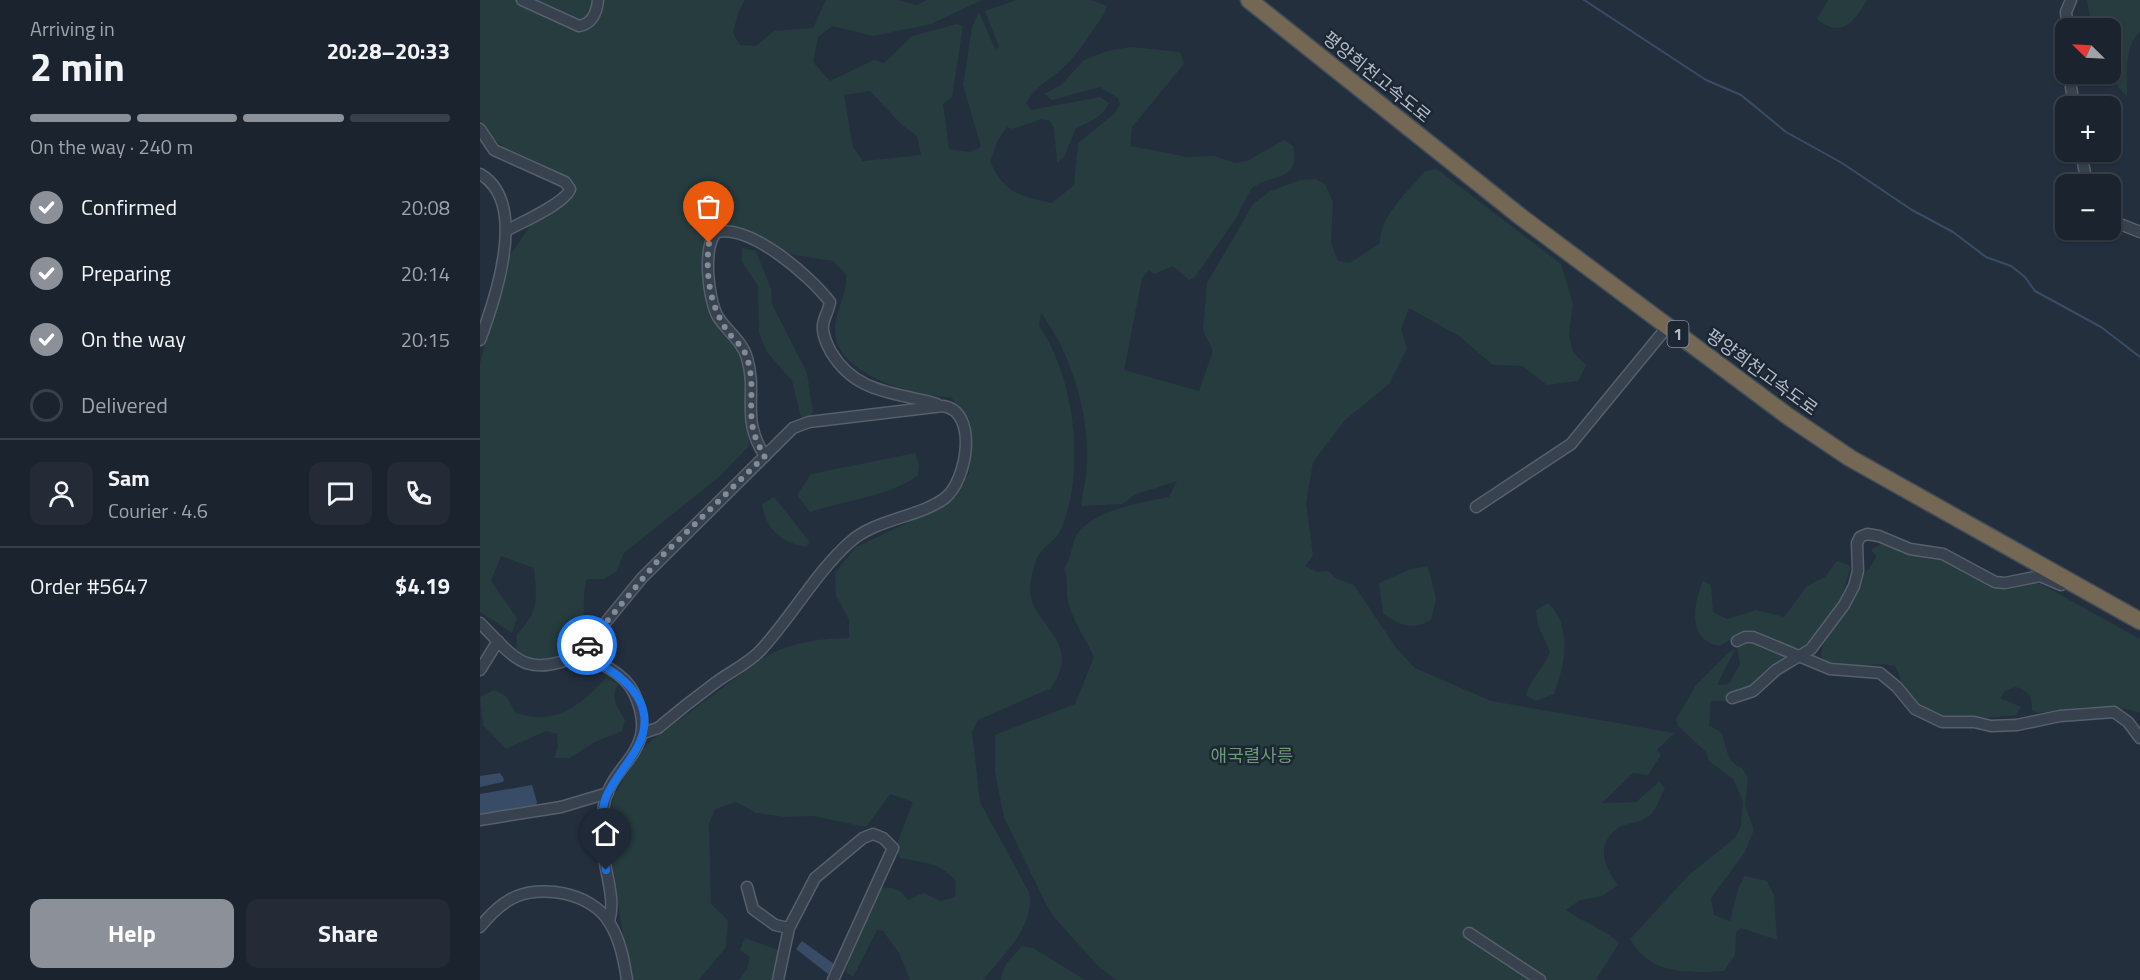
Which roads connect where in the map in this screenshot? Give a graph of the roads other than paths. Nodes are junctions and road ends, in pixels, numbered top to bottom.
1 (522, 0) edge
2 (598, 0) edge
3 (1249, 0) edge
4 (1257, 0) edge
5 (2071, 0) edge
6 (2067, 18) edge
7 (480, 129) edge
8 (480, 174) edge
9 (2121, 224) edge
10 (506, 231) junction
11 (2140, 232) edge
12 (1668, 326) junction
13 (480, 340) edge
14 (943, 406) junction
15 (765, 456) junction
16 (1476, 507) dead end
17 (2140, 613) edge
18 (2140, 621) edge
19 (480, 623) edge
20 (2140, 628) edge
21 (498, 641) junction
22 (1737, 641) dead end
23 (578, 656) junction
24 (1799, 658) junction
25 (480, 670) edge
26 (1732, 698) dead end
27 (643, 734) junction
28 (2140, 738) edge
29 (608, 793) junction
30 (480, 820) edge
31 (747, 887) dead end
32 (609, 921) junction
33 (480, 927) edge
34 (789, 928) junction
35 (1469, 933) dead end
36 (627, 980) edge
37 (778, 980) edge
38 (833, 980) edge
39 (1540, 980) edge

1 - 2 street
3 - 12 highway, 평양희천고속도로 / 1
4 - 17 highway, 평양희천고속도로 / 1
5 - 6 street
7 - 10 street
8 - 10 street
9 - 11 street
10 - 13 street
12 - 16 street
12 - 18 highway, 평양희천고속도로 / 1
14 - 15 street
14 - 15 street
14 - 27 street
15 - 23 street
19 - 21 street
20 - 24 street
21 - 23 street
21 - 25 street
22 - 24 street
23 - 27 street
24 - 26 street
24 - 28 street
27 - 29 street
29 - 30 street
29 - 32 street
31 - 34 street
32 - 33 street
32 - 36 street
34 - 37 street
34 - 38 street
35 - 39 street

